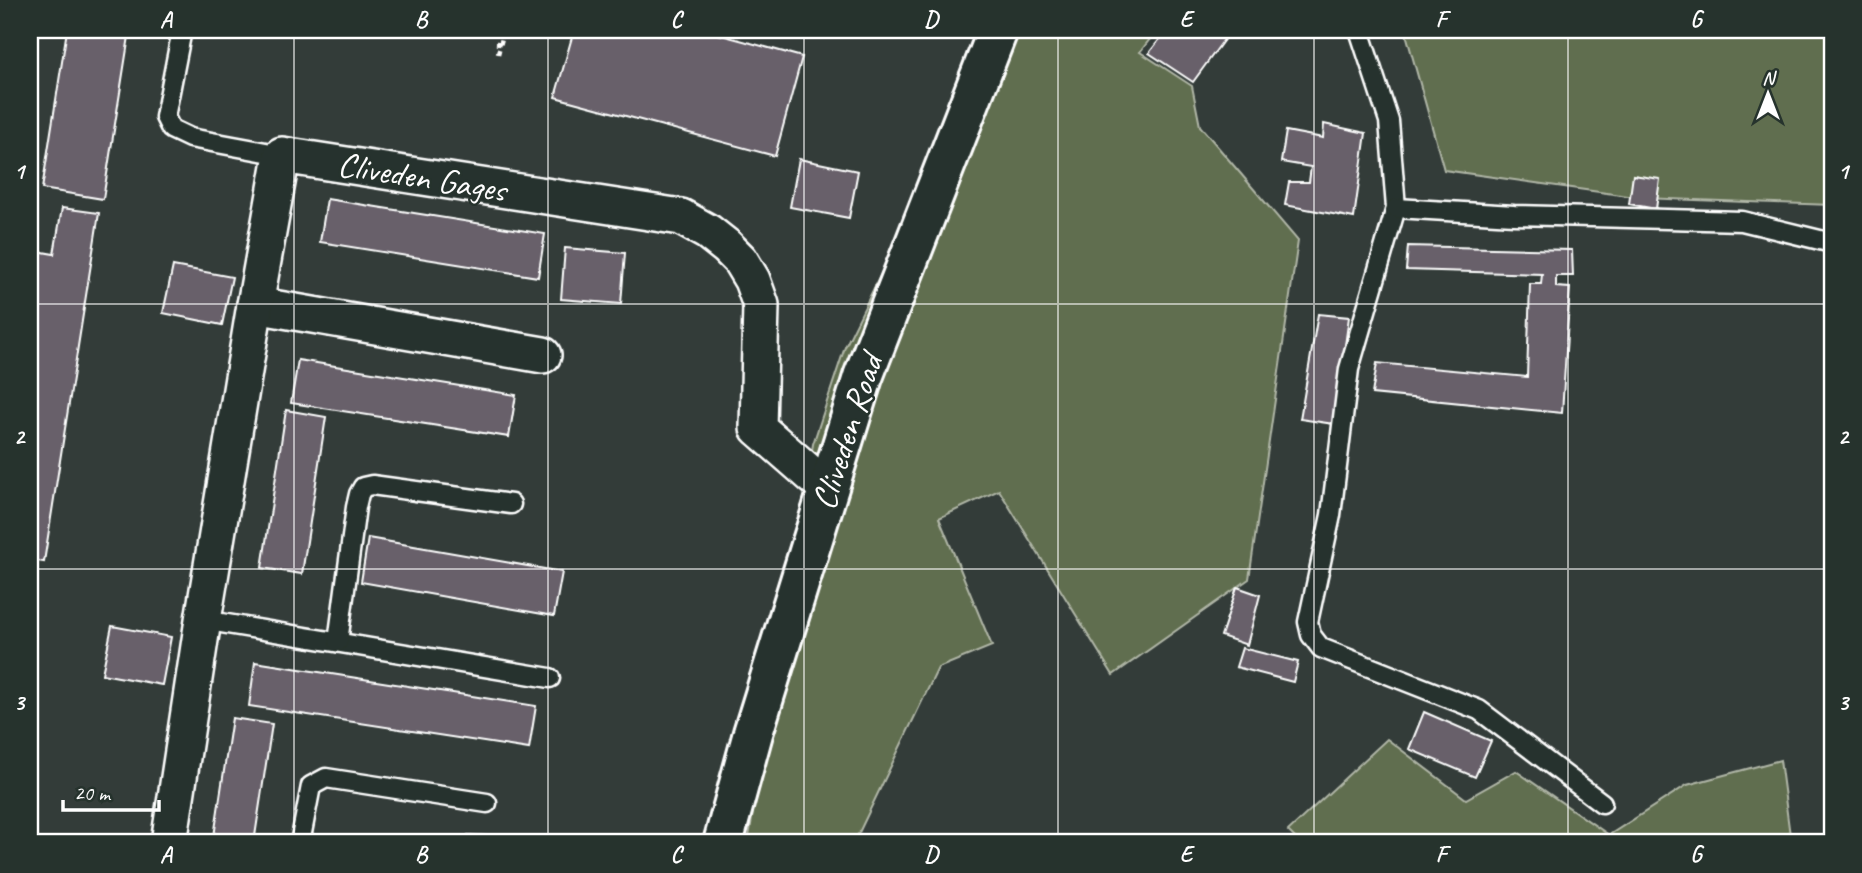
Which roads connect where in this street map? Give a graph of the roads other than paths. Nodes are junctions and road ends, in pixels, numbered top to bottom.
1 (182, 30) edge
2 (998, 30) edge
3 (1359, 30) edge
4 (282, 155) junction
5 (1396, 208) junction
6 (1832, 243) edge
7 (255, 305) junction
8 (543, 355) dead end
9 (829, 490) junction
10 (511, 503) dead end
11 (204, 615) junction
12 (338, 642) junction
13 (551, 678) dead end
14 (487, 803) dead end
15 (1602, 803) dead end
16 (169, 843) edge
17 (300, 843) edge
18 (723, 843) edge

1 - 4 lane
2 - 9 street, Cliveden Road
3 - 5 lane
4 - 7 street
4 - 9 street, Cliveden Gages
5 - 6 lane
5 - 15 lane
7 - 8 street
7 - 11 street
9 - 18 street, Cliveden Road
10 - 12 lane
11 - 12 lane
11 - 16 street
12 - 13 lane
14 - 17 lane

